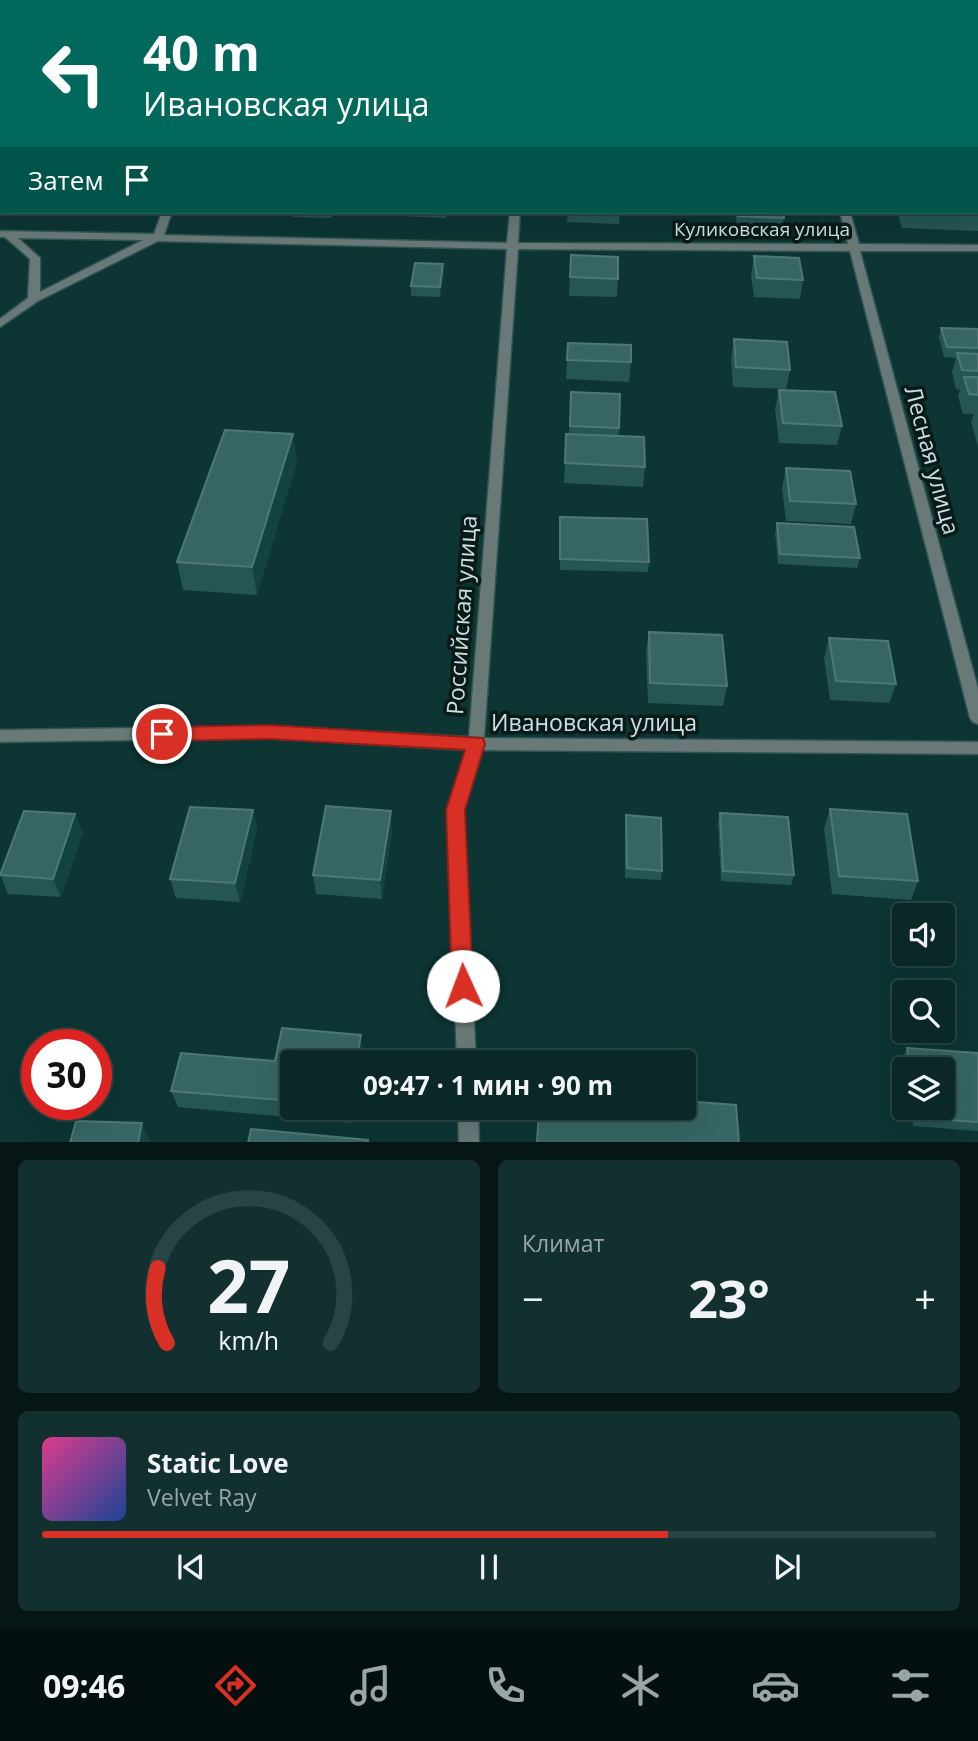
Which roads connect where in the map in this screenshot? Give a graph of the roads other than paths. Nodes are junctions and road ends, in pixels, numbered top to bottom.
1 (166, 214) edge
2 (515, 214) edge
3 (846, 214) edge
4 (4, 234) edge
5 (158, 237) junction
6 (515, 246) junction
7 (856, 247) junction
8 (978, 248) edge
9 (34, 299) junction
10 (0, 324) edge
11 (978, 718) edge
12 (0, 736) edge
13 (476, 744) junction
14 (978, 748) edge
15 (466, 1050) edge
16 (468, 1120) edge
17 (469, 1142) edge

1 - 5 street
2 - 6 street, Российская улица
3 - 7 street, Лесная улица
4 - 5 street, Куликовская улица
4 - 9 street
5 - 6 street, Куликовская улица
5 - 9 street
6 - 7 street, Куликовская улица
6 - 13 street, Российская улица
7 - 8 street, Куликовская улица
7 - 11 street, Лесная улица
9 - 10 street
12 - 13 street, Ивановская улица
13 - 14 street, Ивановская улица
13 - 15 street, Российская улица
16 - 17 street

